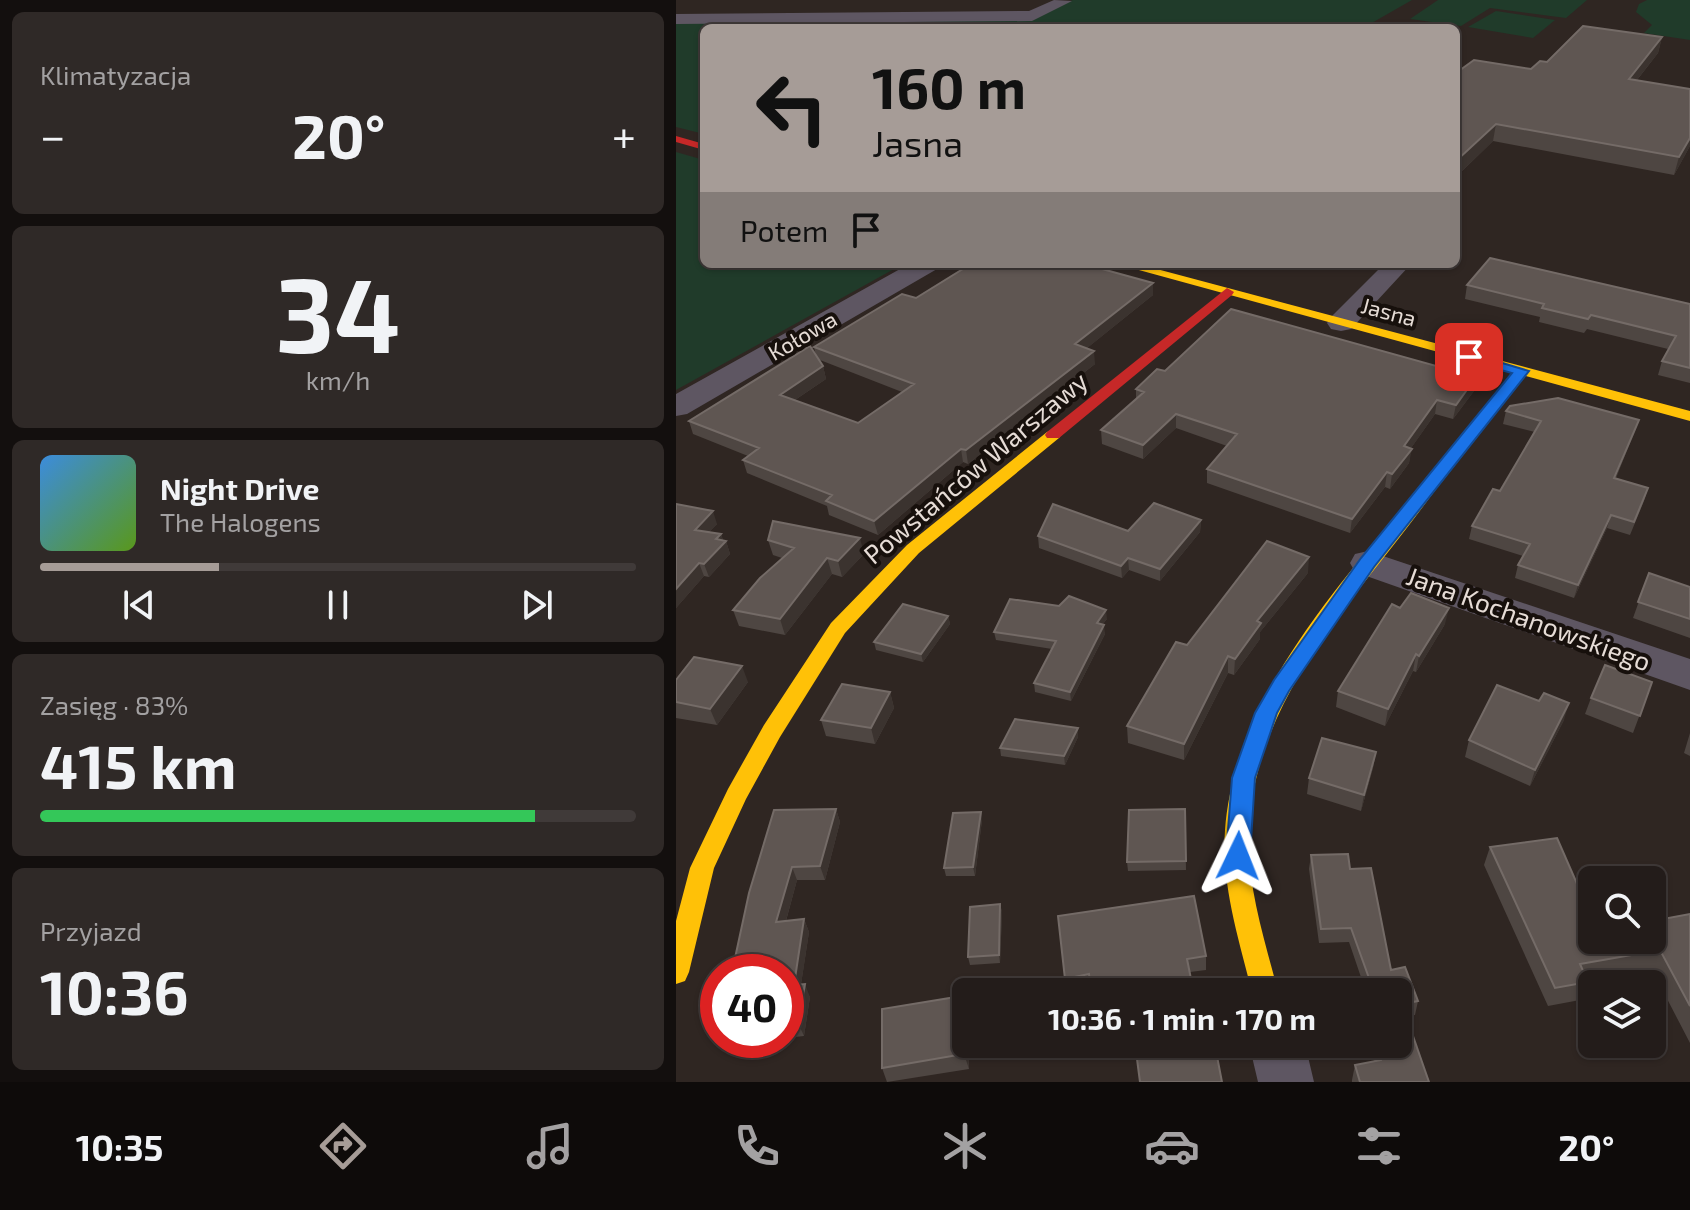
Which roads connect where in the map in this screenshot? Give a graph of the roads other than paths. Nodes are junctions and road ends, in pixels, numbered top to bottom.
1 (1064, 1) edge
2 (676, 19) edge
3 (676, 139) edge
4 (700, 146) edge
5 (921, 268) edge
6 (1138, 268) edge
7 (1394, 268) edge
8 (1227, 292) junction
9 (1341, 323) junction
10 (1522, 371) junction
11 (676, 407) edge
12 (1690, 416) edge
13 (1368, 563) junction
14 (1690, 675) edge
15 (689, 867) edge
16 (676, 972) edge
17 (1262, 978) edge
18 (1280, 1058) edge
19 (1286, 1082) edge

1 - 2 street
3 - 4 street
5 - 11 street, Kołowa
6 - 8 street, Jasna
7 - 9 street
8 - 9 street, Jasna
8 - 15 street, Powstańców Warszawy
9 - 10 street, Jasna
10 - 12 street, Jasna
10 - 13 street
13 - 14 street, Jana Kochanowskiego
13 - 17 street
15 - 16 street, Powstańców Warszawy
18 - 19 street

